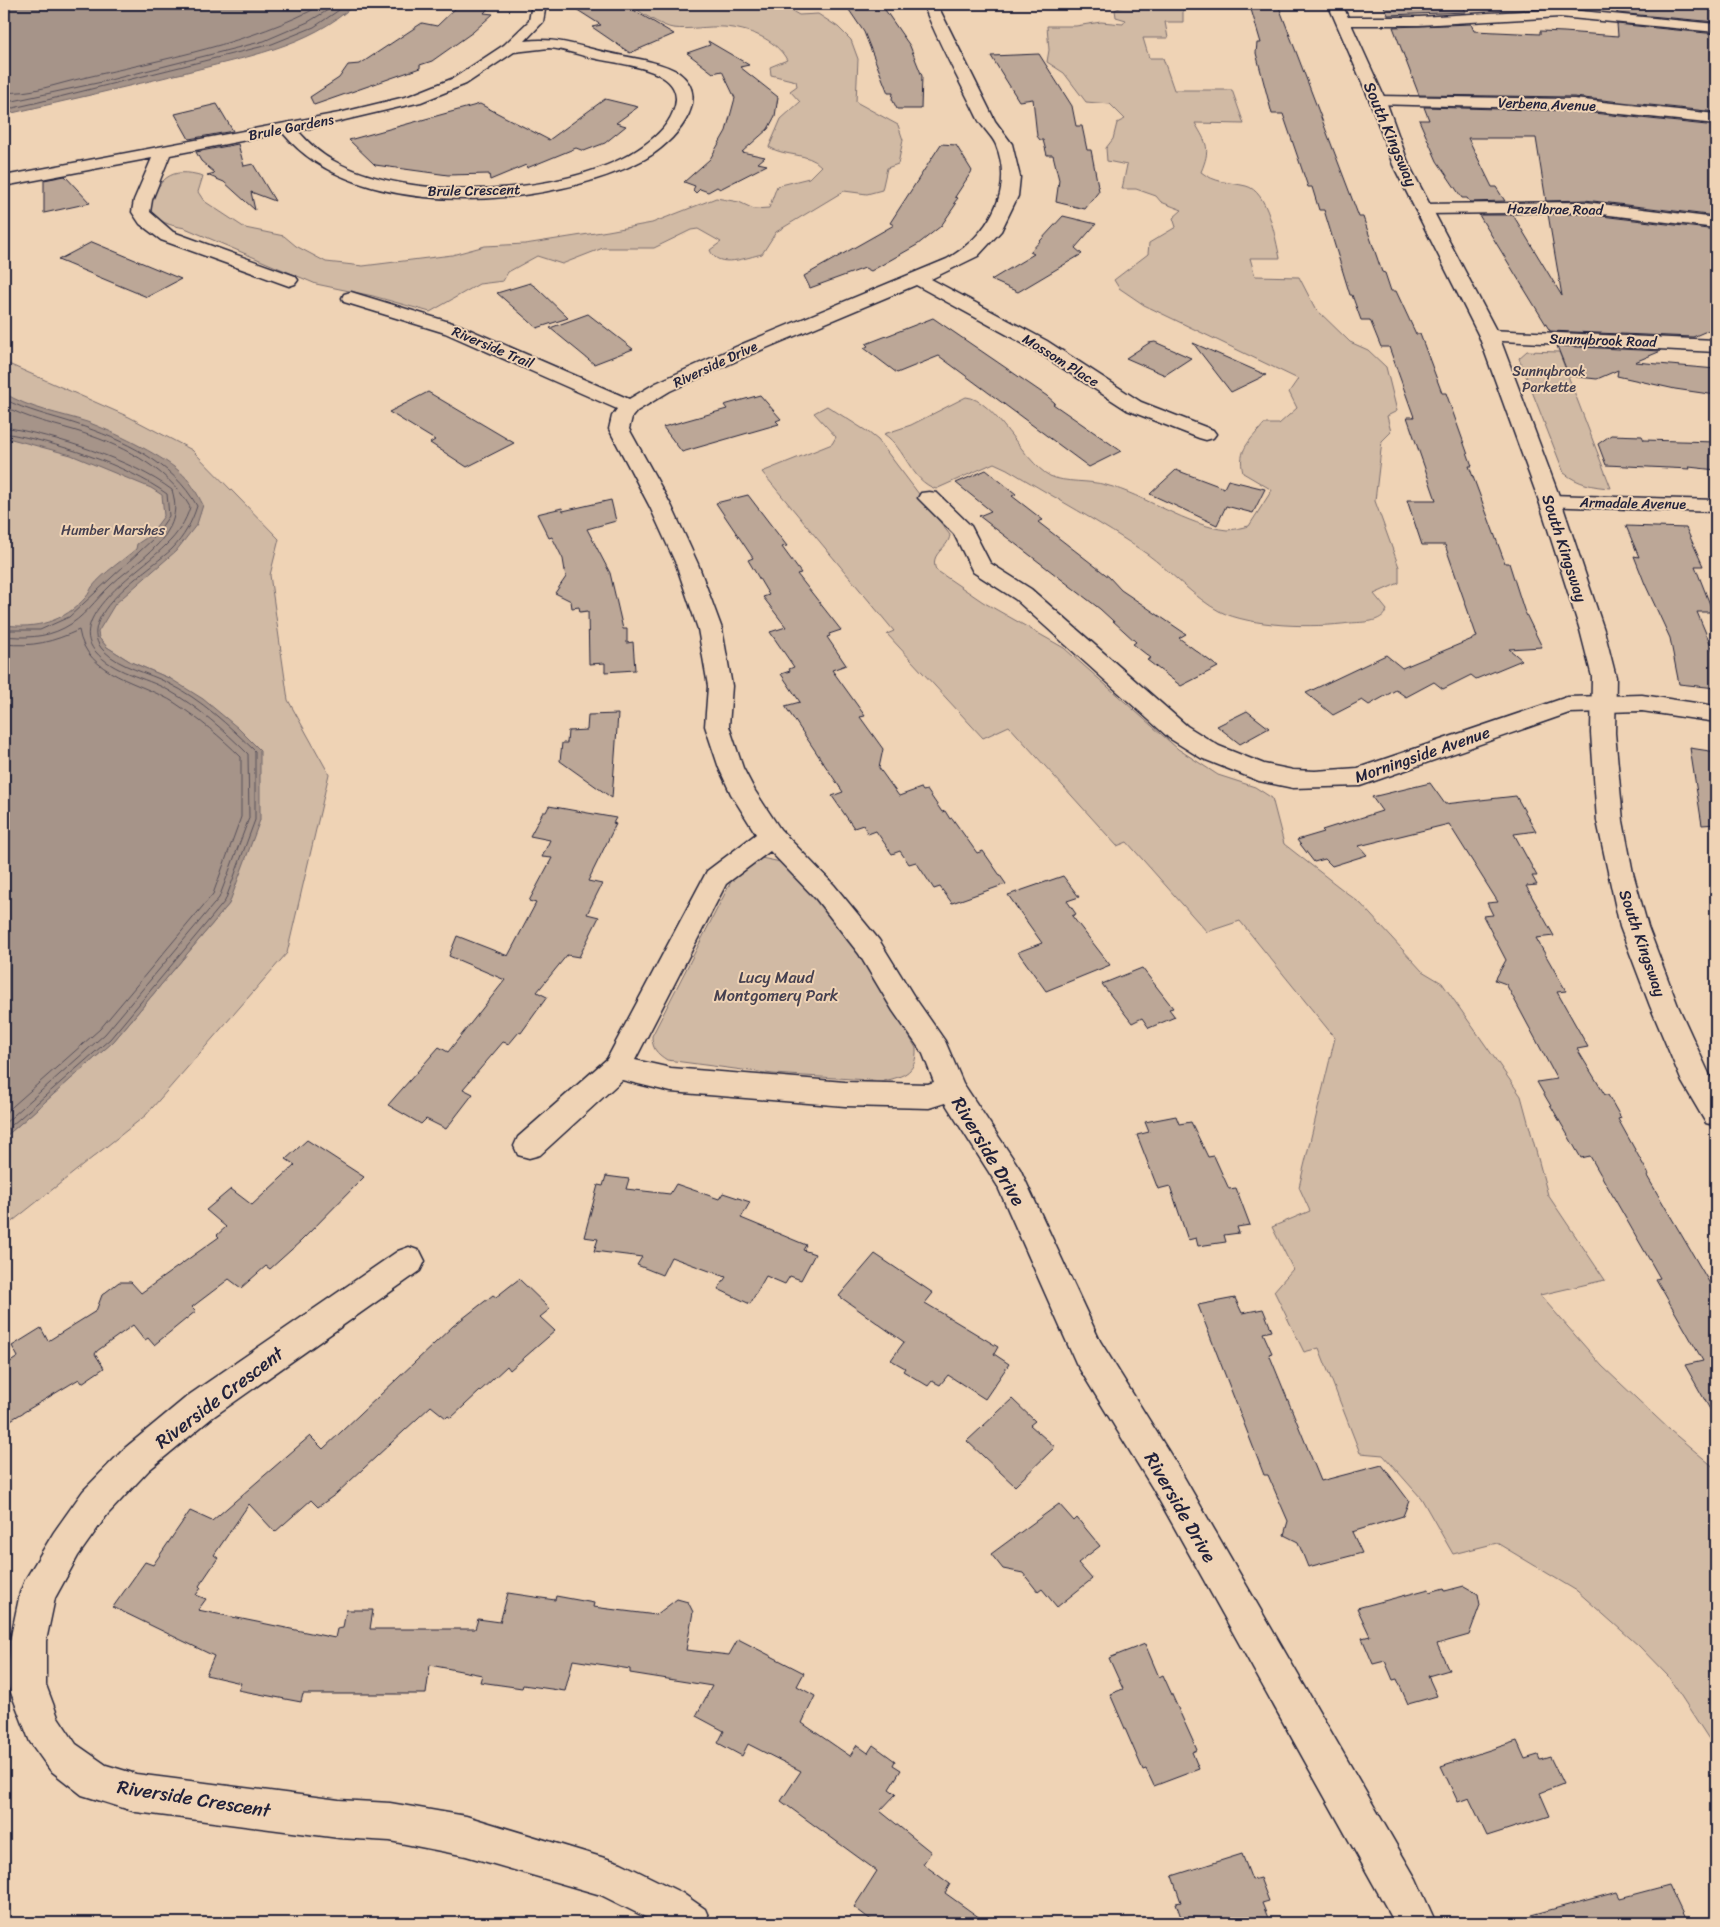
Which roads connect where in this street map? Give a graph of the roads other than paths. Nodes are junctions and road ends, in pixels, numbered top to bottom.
1 (539, 4) edge
2 (937, 5) edge
3 (1339, 12) edge
4 (536, 22) junction
5 (1716, 28) edge
6 (564, 45) junction
7 (510, 48) junction
8 (1378, 102) junction
9 (1716, 119) edge
10 (286, 127) junction
11 (163, 152) junction
12 (4, 181) edge
13 (1424, 209) junction
14 (1716, 223) edge
15 (918, 279) junction
16 (289, 280) dead end
17 (350, 298) dead end
18 (1489, 336) junction
19 (1716, 346) edge
20 (630, 407) junction
21 (1206, 434) dead end
22 (929, 498) dead end
23 (1550, 501) junction
24 (1716, 506) edge
25 (1603, 704) junction
26 (1716, 714) edge
27 (770, 836) junction
28 (617, 1067) junction
29 (951, 1088) junction
30 (1716, 1114) edge
31 (529, 1146) dead end
32 (409, 1261) dead end
33 (691, 1923) edge
34 (1416, 1923) edge

1 - 4 street
2 - 15 street, Riverside Drive
3 - 5 street
3 - 8 street, South Kingsway
4 - 6 street, Brule Crescent
4 - 7 street, Brule Gardens
6 - 7 street, Brule Crescent
6 - 10 street, Brule Crescent
7 - 10 street, Brule Gardens
8 - 9 street, Verbena Avenue
8 - 13 street, South Kingsway
10 - 11 street, Brule Gardens
11 - 12 street, Brule Gardens
11 - 16 street
13 - 14 street, Hazelbrae Road
13 - 18 street, South Kingsway
15 - 20 street, Riverside Drive
15 - 21 street, Mossom Place
17 - 20 street, Riverside Trail
18 - 19 street, Sunnybrook Road
18 - 23 street, South Kingsway
20 - 27 street, Riverside Drive
22 - 25 street, Morningside Avenue
23 - 24 street, Armadale Avenue
23 - 25 street, South Kingsway
25 - 26 street, Morningside Avenue
25 - 30 street, South Kingsway
27 - 28 street
27 - 29 street, Riverside Drive
28 - 29 street, Riverside Drive
28 - 31 street
29 - 34 street, Riverside Drive
32 - 33 street, Riverside Crescent

